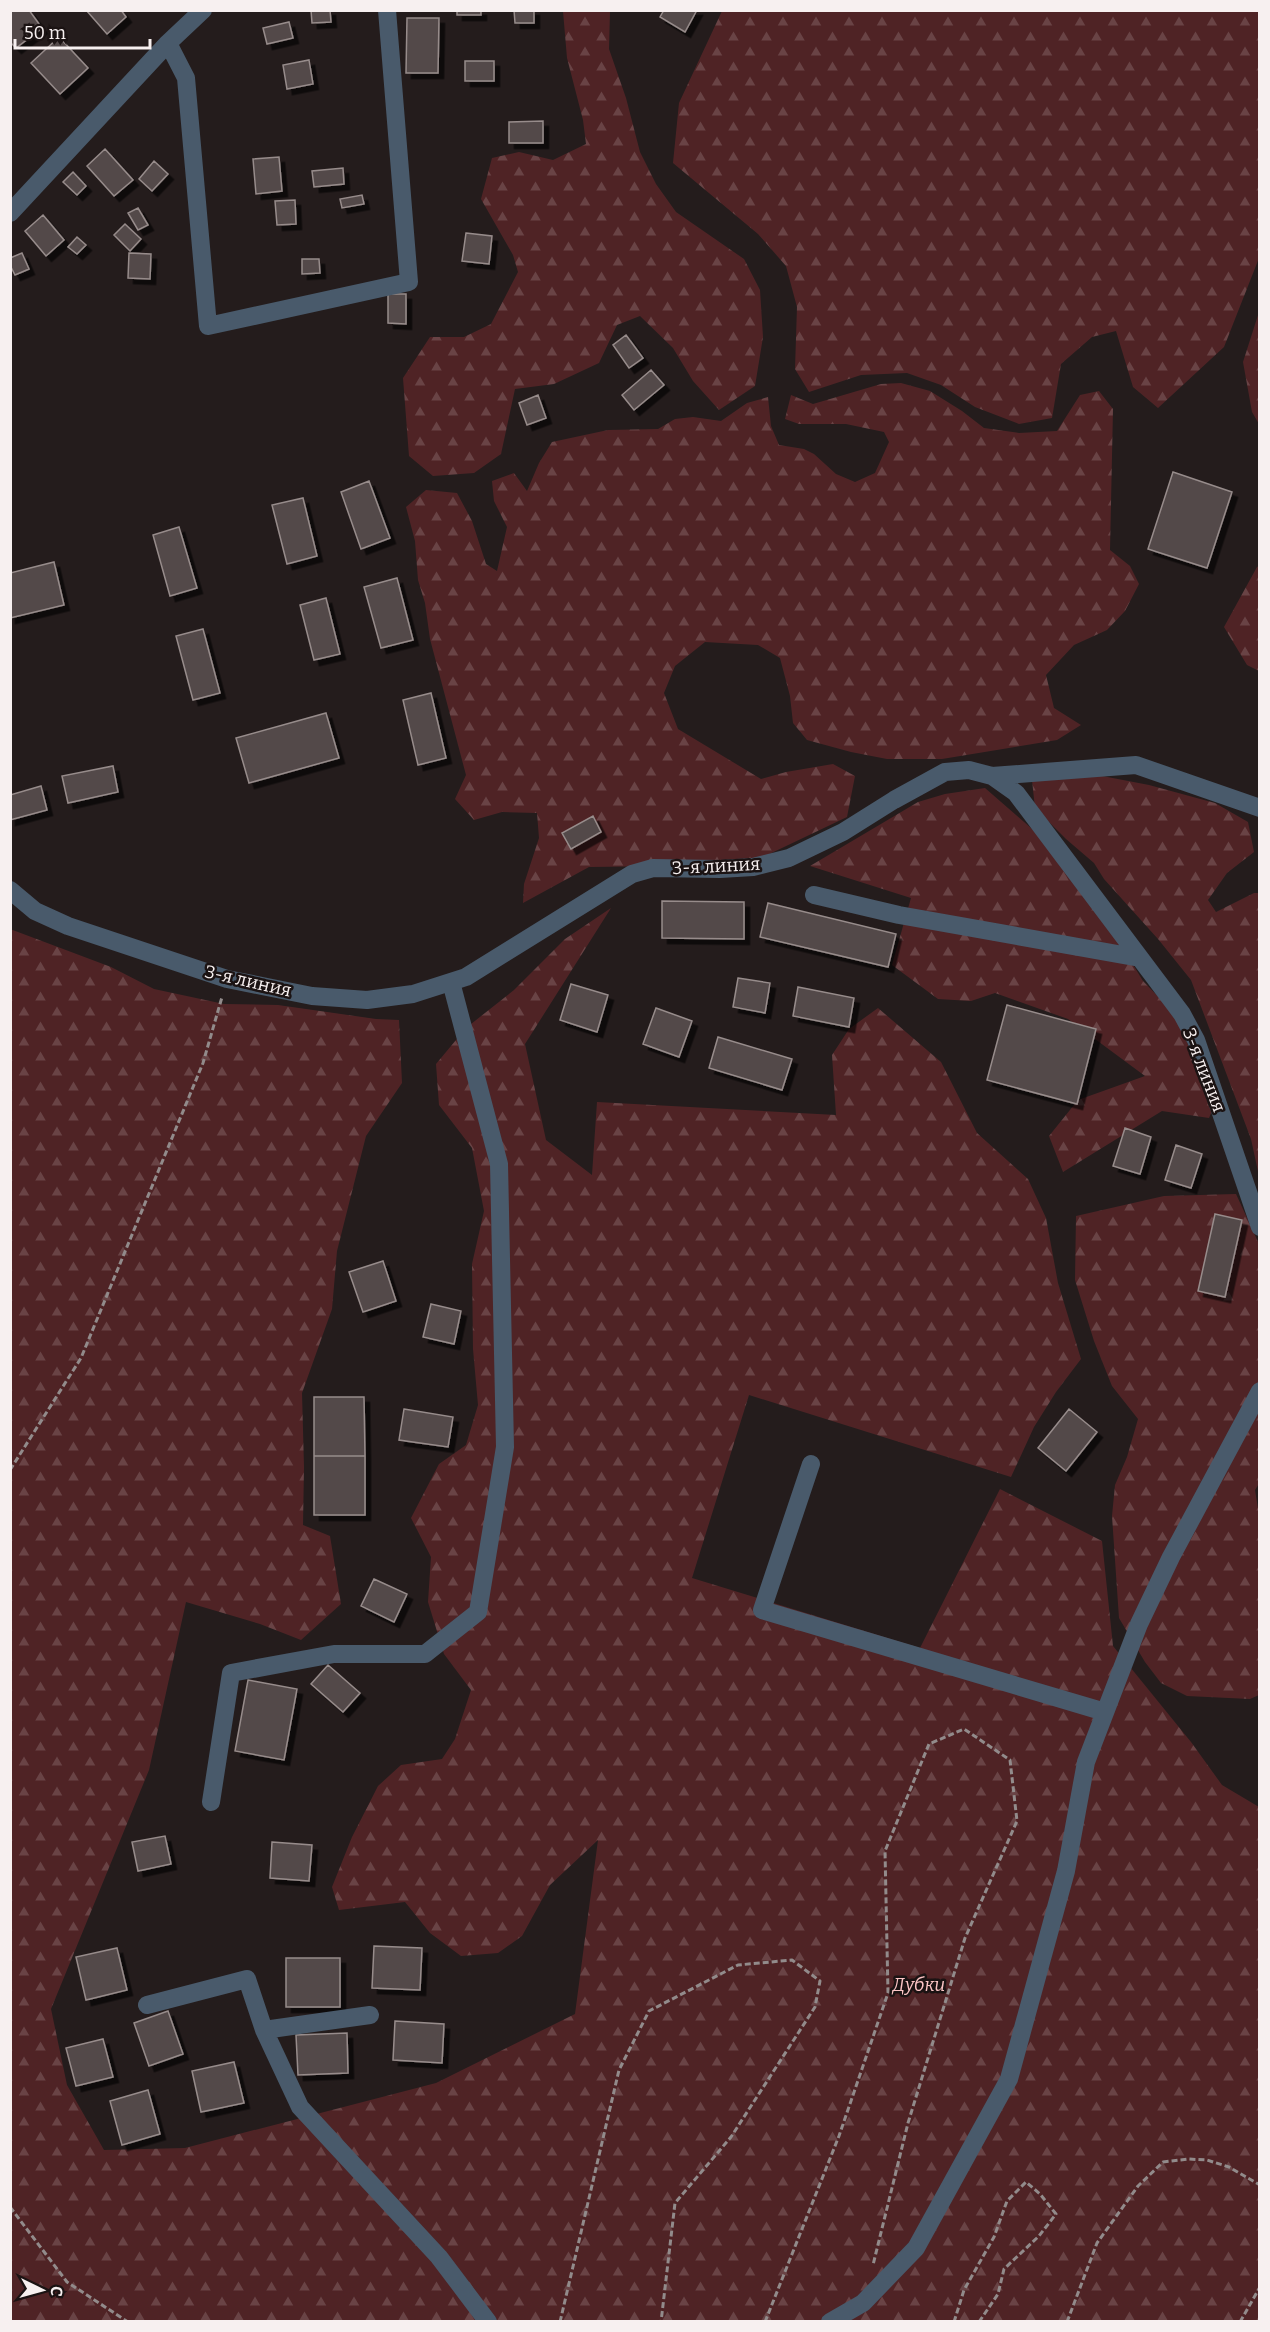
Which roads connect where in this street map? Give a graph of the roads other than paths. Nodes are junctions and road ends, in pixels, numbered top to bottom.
1 (203, 10) edge
2 (387, 10) edge
3 (168, 43) junction
4 (10, 213) edge
5 (992, 776) junction
6 (1260, 808) edge
7 (10, 890) edge
8 (814, 895) dead end
9 (1140, 958) junction
10 (451, 982) junction
11 (1260, 1227) edge
12 (1260, 1391) edge
13 (811, 1464) dead end
14 (1105, 1712) junction
15 (212, 1802) dead end
16 (147, 2005) dead end
17 (370, 2015) dead end
18 (264, 2030) junction
19 (488, 2322) edge
20 (831, 2322) edge

1 - 3 street
2 - 3 street
3 - 4 street
5 - 6 street
5 - 9 street, 3-я линия
5 - 10 street, 3-я линия
7 - 10 street, 3-я линия
8 - 9 street
9 - 11 street, 3-я линия
10 - 15 street
12 - 14 street
13 - 14 street
14 - 20 street
16 - 18 street
17 - 18 street
18 - 19 street

